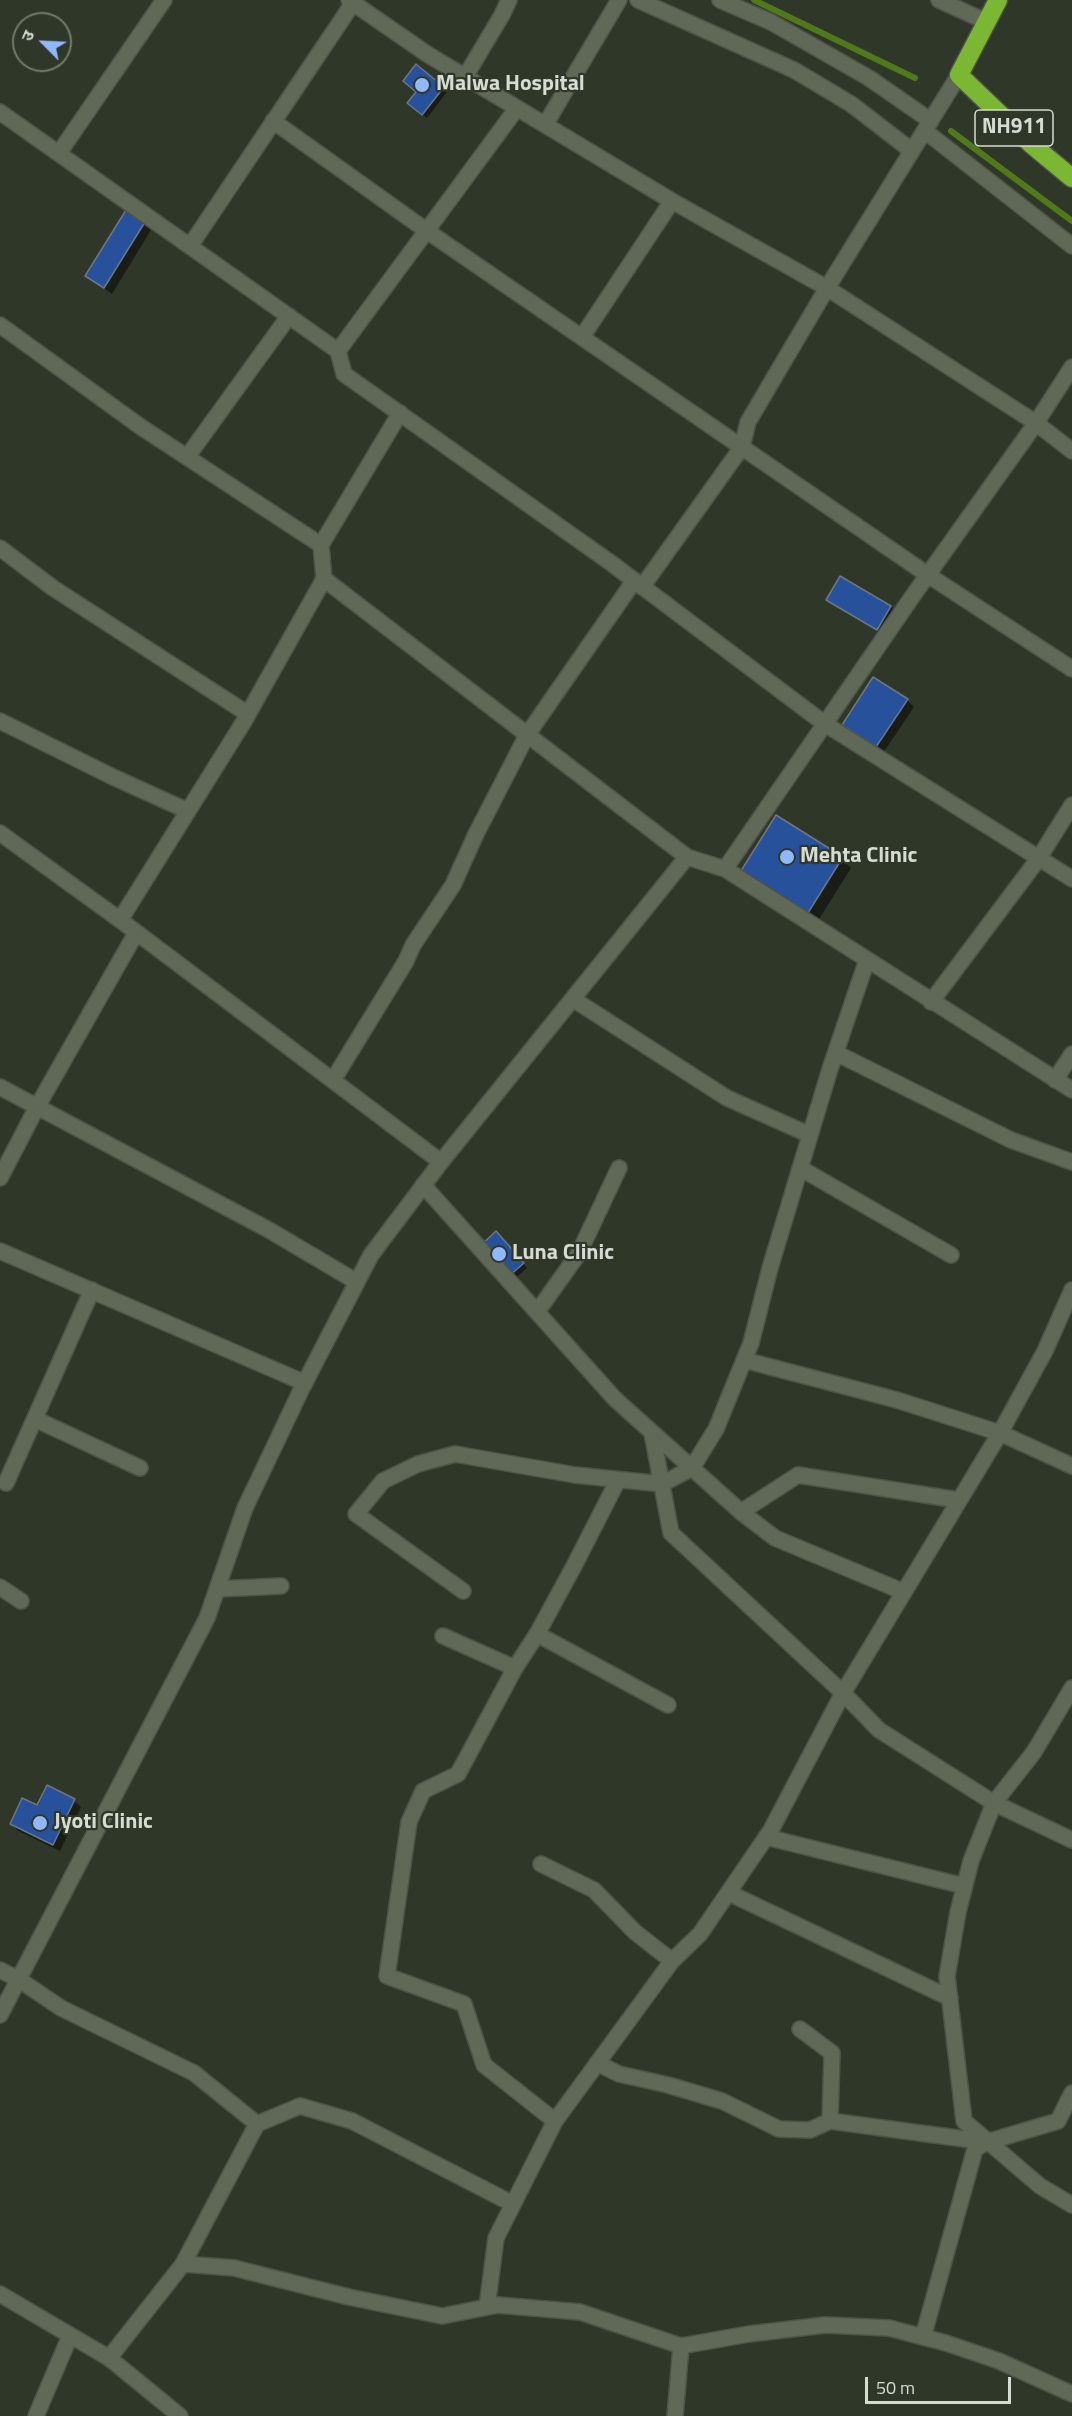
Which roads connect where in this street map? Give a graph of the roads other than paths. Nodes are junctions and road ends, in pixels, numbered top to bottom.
1 (164, 0) edge
2 (508, 0) edge
3 (619, 0) edge
4 (638, 0) edge
5 (720, 0) edge
6 (939, 0) edge
7 (998, 0) edge
8 (351, 1) edge
9 (987, 22) junction
10 (959, 75) junction
11 (465, 77) junction
12 (517, 108) junction
13 (0, 111) edge
14 (273, 121) junction
15 (545, 125) junction
16 (928, 126) junction
17 (912, 151) junction
18 (59, 153) junction
19 (1072, 178) edge
20 (672, 201) junction
21 (427, 231) junction
22 (190, 246) junction
23 (1072, 246) edge
24 (828, 288) junction
25 (289, 316) junction
26 (0, 325) edge
27 (582, 337) junction
28 (338, 351) junction
29 (1072, 367) edge
30 (400, 413) junction
31 (1036, 423) junction
32 (742, 447) junction
33 (1072, 452) edge
34 (187, 457) junction
35 (321, 545) junction
36 (0, 548) edge
37 (928, 575) junction
38 (324, 579) junction
39 (638, 584) junction
40 (1072, 668) edge
41 (248, 714) junction
42 (0, 721) edge
43 (825, 724) junction
44 (527, 735) junction
45 (1072, 806) edge
46 (188, 811) junction
47 (0, 833) edge
48 (687, 857) junction
49 (1039, 858) junction
50 (725, 869) junction
51 (1072, 879) edge
52 (120, 920) junction
53 (136, 933) junction
54 (867, 960) junction
55 (573, 999) junction
56 (931, 1002) junction
57 (836, 1053) junction
58 (1072, 1054) edge
59 (333, 1080) junction
60 (1055, 1080) junction
61 (0, 1087) edge
62 (1072, 1090) edge
63 (37, 1107) junction
64 (810, 1135) junction
65 (441, 1162) junction
66 (1072, 1162) edge
67 (619, 1168) dead end
68 (800, 1168) junction
69 (0, 1178) edge
70 (423, 1185) junction
71 (0, 1251) edge
72 (951, 1255) dead end
73 (357, 1282) junction
74 (92, 1290) junction
75 (1072, 1290) edge
76 (537, 1312) junction
77 (744, 1360) junction
78 (305, 1383) junction
79 (35, 1419) junction
80 (652, 1433) junction
81 (999, 1433) junction
82 (1072, 1466) edge
83 (140, 1468) dead end
84 (692, 1468) junction
85 (618, 1480) junction
86 (6, 1483) dead end
87 (662, 1484) junction
88 (958, 1500) junction
89 (741, 1512) junction
90 (281, 1586) dead end
91 (0, 1587) edge
92 (217, 1589) junction
93 (462, 1591) dead end
94 (904, 1592) junction
95 (21, 1601) dead end
96 (537, 1634) junction
97 (442, 1636) dead end
98 (515, 1668) junction
99 (1072, 1688) edge
100 (843, 1693) junction
101 (668, 1704) dead end
102 (994, 1803) junction
103 (766, 1837) junction
104 (1072, 1840) edge
105 (541, 1864) dead end
106 (964, 1886) junction
107 (729, 1893) junction
108 (672, 1961) junction
109 (0, 1970) edge
110 (18, 1979) junction
111 (950, 1998) junction
112 (0, 2015) edge
113 (800, 2029) dead end
114 (597, 2063) junction
115 (1072, 2093) edge
116 (555, 2121) junction
117 (830, 2121) junction
118 (257, 2124) junction
119 (987, 2142) junction
120 (513, 2204) junction
121 (1072, 2205) edge
122 (183, 2264) junction
123 (0, 2294) edge
124 (487, 2307) junction
125 (70, 2336) junction
126 (922, 2337) junction
127 (681, 2346) junction
128 (109, 2358) junction
129 (1072, 2394) edge
130 (36, 2416) edge
131 (180, 2416) edge
132 (675, 2416) edge

1 - 18 street
2 - 11 street
3 - 15 street
4 - 17 street
5 - 16 street
6 - 9 street
7 - 9 highway
8 - 11 street
8 - 14 street
9 - 10 highway
10 - 16 street
10 - 19 highway, NH911
11 - 12 street
12 - 15 street
12 - 21 street
13 - 18 street
14 - 21 street
14 - 22 street
15 - 20 street
16 - 17 street
16 - 23 street
17 - 24 street
18 - 22 street
20 - 24 street
20 - 27 street
21 - 27 street
21 - 28 street
22 - 25 street
24 - 31 street
24 - 32 street
25 - 28 street
25 - 34 street
26 - 34 street
27 - 32 street
28 - 30 street
29 - 31 street
30 - 35 street
30 - 39 street
31 - 33 street
31 - 37 street
32 - 37 street
32 - 39 street
34 - 35 street
35 - 38 street
36 - 41 street
37 - 40 street
37 - 43 street
38 - 41 street
38 - 44 street
39 - 43 street
39 - 44 street
41 - 46 street
42 - 46 street
43 - 49 street
43 - 50 street
44 - 48 street
44 - 59 street
45 - 49 street
46 - 52 street
47 - 52 street
48 - 50 street
48 - 55 street
49 - 51 street
49 - 56 street
50 - 54 street
52 - 53 street
53 - 59 street
53 - 63 street
54 - 56 street
54 - 57 street
55 - 64 street
55 - 65 street
56 - 60 street
57 - 64 street
57 - 66 street
58 - 60 street
59 - 65 street
60 - 62 street
61 - 63 street
63 - 69 street
63 - 73 street
64 - 68 street
65 - 70 street
67 - 76 street
68 - 72 street
68 - 77 street
70 - 73 street
70 - 76 street
71 - 74 street
73 - 78 street
74 - 78 street
74 - 79 street
75 - 81 street
76 - 80 street
77 - 81 street
77 - 84 street
78 - 92 street
79 - 83 street
79 - 86 street
80 - 84 street
80 - 87 street
81 - 82 street
81 - 88 street
84 - 87 street
84 - 89 street
85 - 87 street
85 - 93 street
85 - 96 street
87 - 100 street
88 - 89 street
88 - 94 street
89 - 94 street
90 - 92 street
91 - 95 street
92 - 110 street
94 - 100 street
96 - 98 street
96 - 101 street
97 - 98 street
98 - 116 street
99 - 102 street
100 - 102 street
100 - 103 street
102 - 104 street
102 - 106 street
103 - 106 street
103 - 107 street
105 - 108 street
106 - 111 street
107 - 108 street
107 - 111 street
108 - 114 street
109 - 110 street
110 - 112 street
110 - 118 street
111 - 119 street
113 - 117 street
114 - 116 street
114 - 117 street
115 - 119 street
116 - 120 street
117 - 119 street
118 - 120 street
118 - 122 street
119 - 121 street
119 - 126 street
120 - 124 street
122 - 124 street
122 - 128 street
123 - 125 street
124 - 127 street
125 - 128 street
125 - 130 street
126 - 127 street
126 - 129 street
127 - 132 street
128 - 131 street

